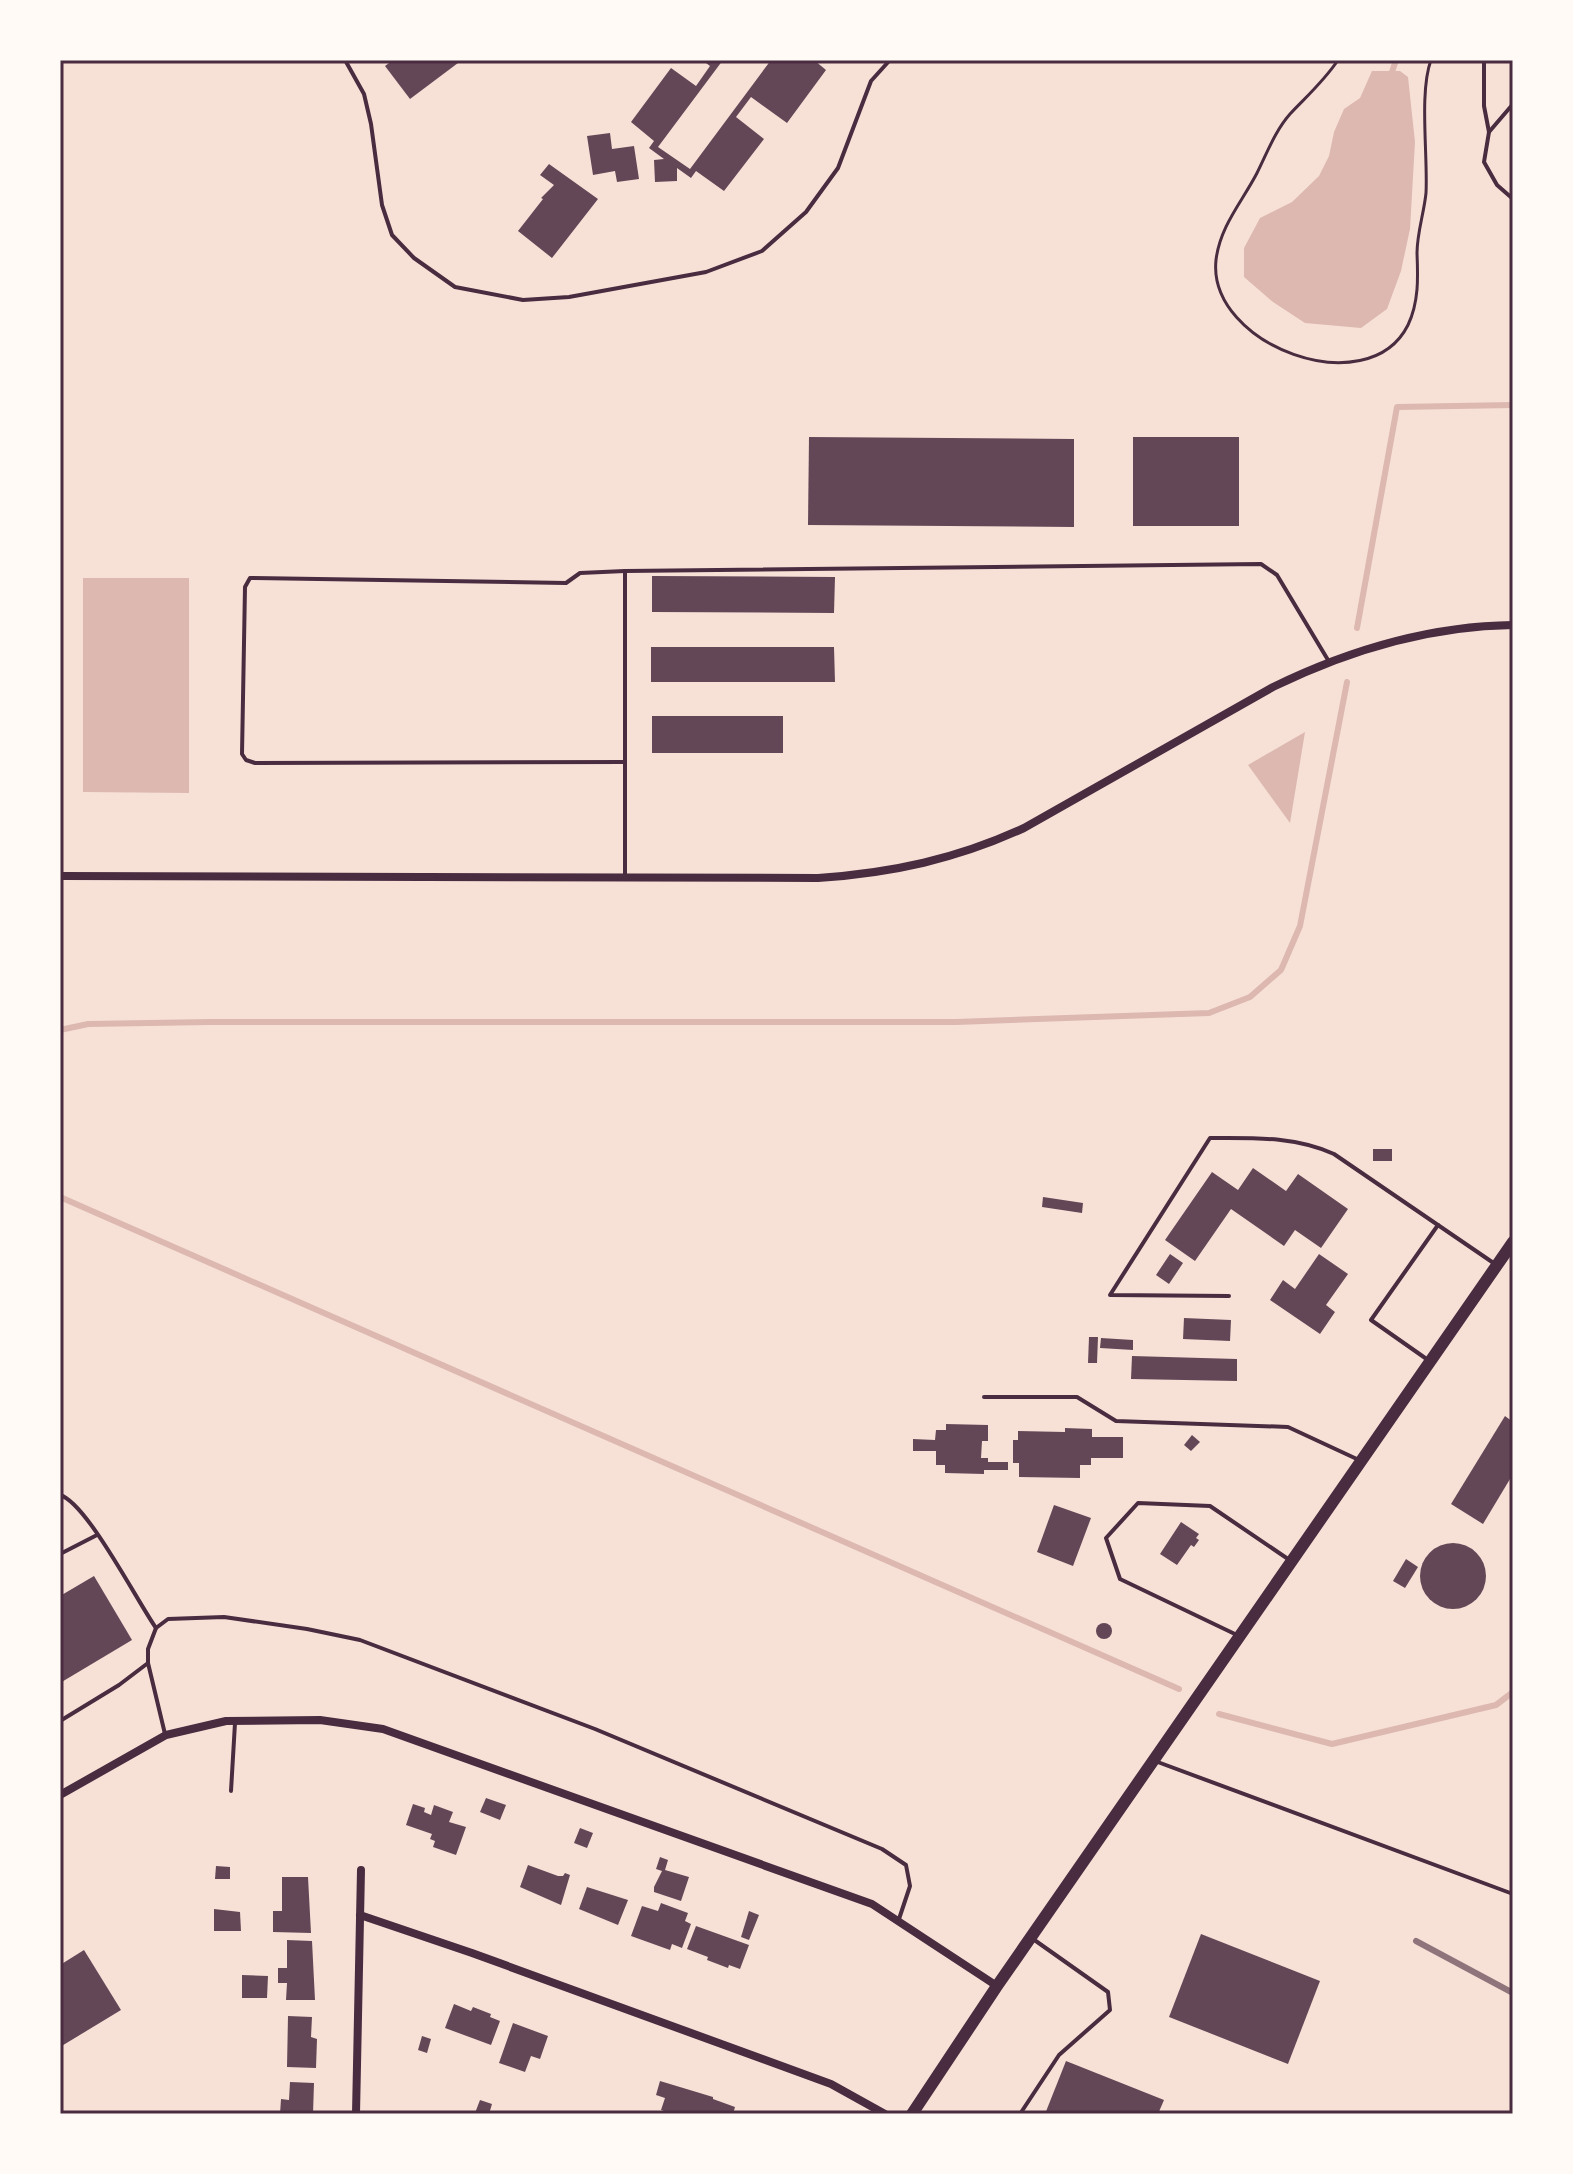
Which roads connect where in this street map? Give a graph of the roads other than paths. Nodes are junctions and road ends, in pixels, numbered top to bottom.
1 (345, 60) edge
2 (890, 60) edge
3 (1484, 60) edge
4 (1513, 104) edge
5 (1489, 132) junction
6 (1513, 199) edge
7 (625, 571) junction
8 (1513, 625) edge
9 (1329, 662) junction
10 (625, 762) junction
11 (60, 876) edge
12 (625, 877) junction
13 (1438, 1225) junction
14 (1513, 1242) edge
15 (1497, 1265) junction
16 (1229, 1296) dead end
17 (1430, 1361) junction
18 (984, 1397) dead end
19 (1361, 1461) junction
20 (60, 1495) edge
21 (98, 1534) junction
22 (60, 1554) edge
23 (1293, 1561) junction
24 (156, 1628) junction
25 (1239, 1637) junction
26 (148, 1663) junction
27 (60, 1721) edge
28 (235, 1721) junction
29 (166, 1735) junction
30 (1155, 1761) junction
31 (231, 1791) dead end
32 (60, 1795) edge
33 (361, 1870) dead end
34 (1513, 1894) edge
35 (360, 1915) junction
36 (898, 1921) junction
37 (1031, 1937) junction
38 (997, 1986) junction
39 (356, 2114) edge
40 (885, 2114) edge
41 (912, 2114) edge
42 (1020, 2114) edge

1 - 2 lane
3 - 5 lane
4 - 5 lane
5 - 6 lane
7 - 9 lane
7 - 10 lane
7 - 10 lane
8 - 9 street
9 - 12 street
10 - 12 lane
11 - 12 street
13 - 15 lane
13 - 16 lane
13 - 17 lane
14 - 15 main road
15 - 17 main road
17 - 19 main road
18 - 19 lane
19 - 23 main road
20 - 21 lane
21 - 22 lane
21 - 24 lane
23 - 25 main road
23 - 25 lane
24 - 26 lane
24 - 36 lane
25 - 30 main road
26 - 27 lane
26 - 29 lane
28 - 29 street
28 - 31 lane
28 - 36 street
29 - 32 street
30 - 34 lane
30 - 37 main road
33 - 35 street
35 - 39 street
35 - 40 street
36 - 38 street
37 - 38 main road
37 - 42 lane
38 - 41 main road

